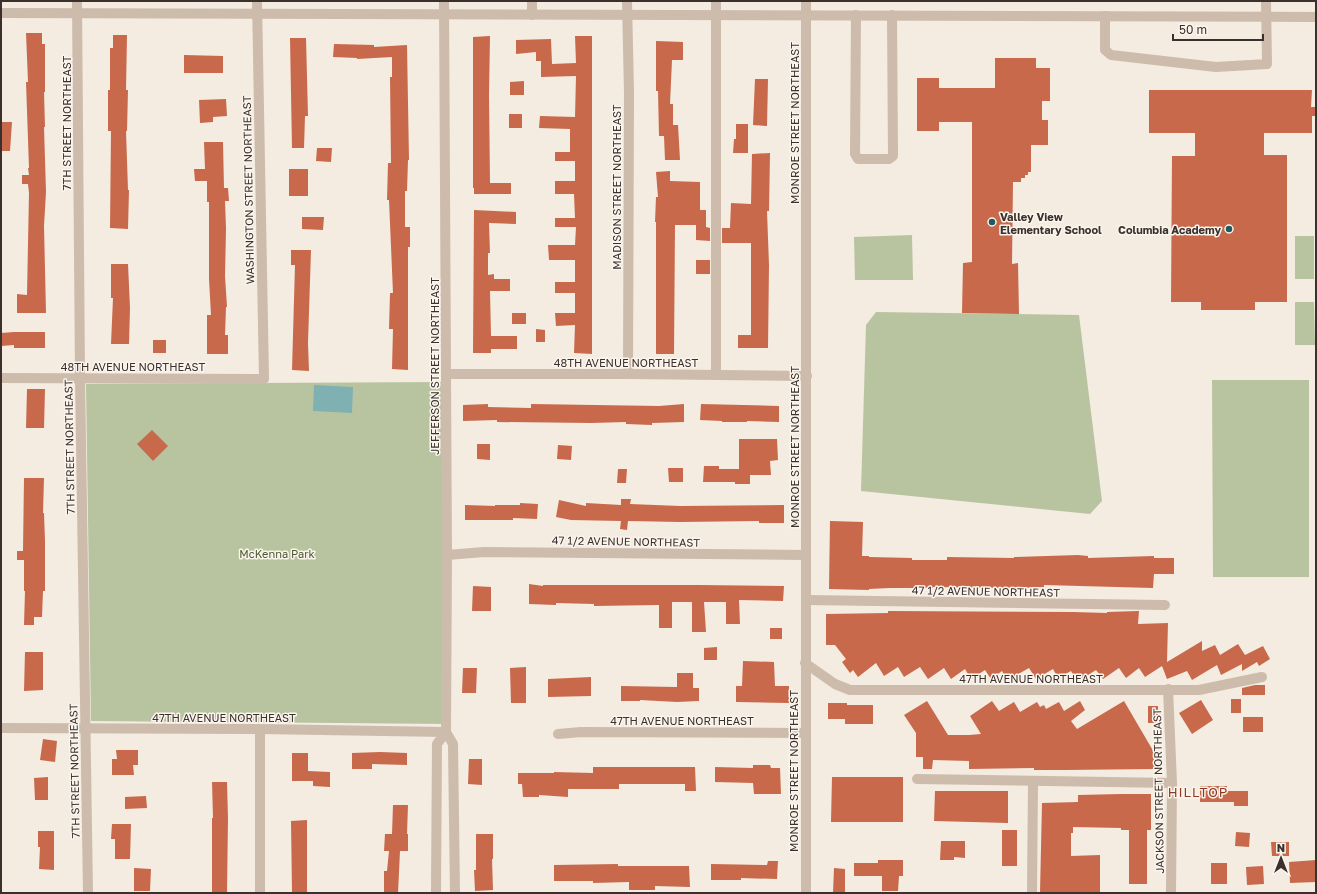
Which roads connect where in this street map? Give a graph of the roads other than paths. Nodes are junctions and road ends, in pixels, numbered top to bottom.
1 (77, 1) edge
2 (257, 1) edge
3 (444, 1) edge
4 (532, 1) edge
5 (627, 1) edge
6 (716, 1) edge
7 (806, 1) edge
8 (1266, 1) edge
9 (1, 13) edge
10 (77, 13) junction
11 (256, 14) junction
12 (444, 14) junction
13 (532, 15) junction
14 (806, 15) junction
15 (856, 15) junction
16 (892, 15) junction
17 (627, 16) junction
18 (716, 16) junction
19 (1105, 16) junction
20 (1266, 17) junction
21 (1316, 17) edge
22 (446, 374) junction
23 (628, 374) junction
24 (716, 375) junction
25 (807, 376) junction
26 (1, 378) edge
27 (80, 378) junction
28 (264, 378) joint
29 (447, 555) junction
30 (806, 555) junction
31 (806, 600) junction
32 (1165, 605) dead end
33 (805, 663) junction
34 (1262, 676) dead end
35 (1168, 689) junction
36 (1, 728) edge
37 (85, 729) junction
38 (260, 729) junction
39 (446, 732) junction
40 (806, 733) junction
41 (558, 734) dead end
42 (917, 779) dead end
43 (1033, 782) junction
44 (1172, 783) junction
45 (88, 893) edge
46 (260, 893) edge
47 (436, 893) edge
48 (455, 893) edge
49 (806, 893) edge
50 (1032, 893) edge
51 (1171, 893) edge

1 - 10 street, 7TH STREET NORTHEAST
2 - 11 street, WASHINGTON STREET NORTHEAST
3 - 12 street, JEFFERSON STREET NORTHEAST
4 - 13 street
5 - 17 street, MADISON STREET NORTHEAST
6 - 18 street
7 - 14 street, MONROE STREET NORTHEAST
8 - 20 street
9 - 10 street
10 - 11 street
10 - 27 street, 7TH STREET NORTHEAST
11 - 12 street
11 - 28 street, WASHINGTON STREET NORTHEAST
12 - 13 street
12 - 22 street, JEFFERSON STREET NORTHEAST
13 - 17 street
14 - 15 street
14 - 18 street
14 - 25 street, MONROE STREET NORTHEAST
15 - 16 street
15 - 16 street
16 - 19 street
17 - 18 street
17 - 23 street, MADISON STREET NORTHEAST
18 - 24 street
19 - 20 street
19 - 20 street
20 - 21 street
22 - 23 street, 48TH AVENUE NORTHEAST
22 - 29 street, JEFFERSON STREET NORTHEAST
23 - 24 street, 48TH AVENUE NORTHEAST
24 - 25 street, 48TH AVENUE NORTHEAST
25 - 30 street, MONROE STREET NORTHEAST
26 - 27 street, 48TH AVENUE NORTHEAST
27 - 28 street, 48TH AVENUE NORTHEAST
27 - 37 street, 7TH STREET NORTHEAST
29 - 30 street, 47 1/2 AVENUE NORTHEAST
29 - 39 street, JEFFERSON STREET NORTHEAST
30 - 31 street, MONROE STREET NORTHEAST
31 - 32 street, 47 1/2 AVENUE NORTHEAST
31 - 33 street, MONROE STREET NORTHEAST
33 - 35 street, 47TH AVENUE NORTHEAST
33 - 40 street, MONROE STREET NORTHEAST
34 - 35 street, 47TH AVENUE NORTHEAST
35 - 44 street, JACKSON STREET NORTHEAST
36 - 37 street, 47TH AVENUE NORTHEAST
37 - 38 street, 47TH AVENUE NORTHEAST
37 - 45 street, 7TH STREET NORTHEAST
38 - 39 street, 47TH AVENUE NORTHEAST
38 - 46 street
39 - 47 street, JEFFERSON STREET NORTHEAST
39 - 48 street, JEFFERSON STREET NORTHEAST
40 - 41 street, 47TH AVENUE NORTHEAST
40 - 49 street, MONROE STREET NORTHEAST
42 - 43 street
43 - 44 street
43 - 50 street
44 - 51 street, JACKSON STREET NORTHEAST

